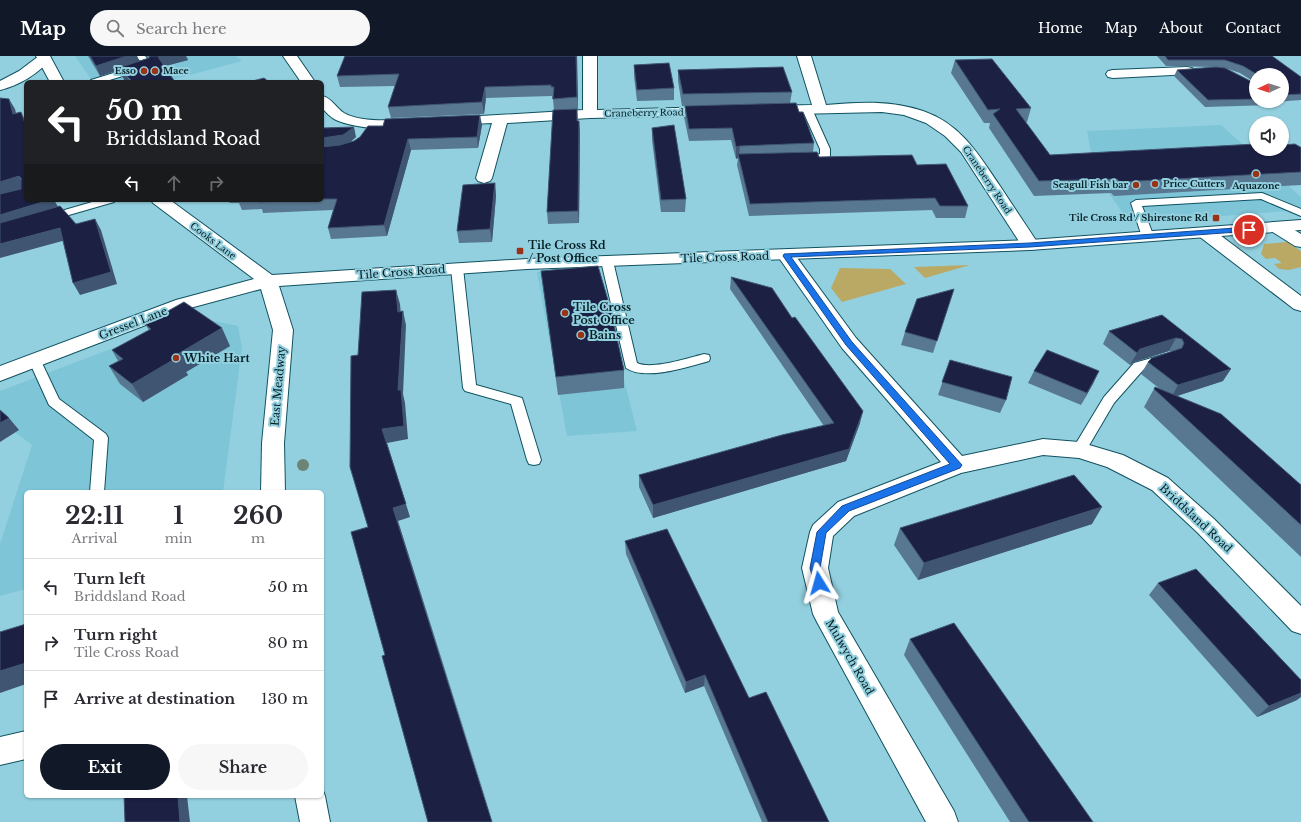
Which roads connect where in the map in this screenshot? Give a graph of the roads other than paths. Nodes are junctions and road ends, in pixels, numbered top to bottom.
1 (140, 56) edge
2 (290, 56) edge
3 (590, 56) edge
4 (804, 56) edge
5 (43, 57) edge
6 (1128, 60) dead end
7 (1193, 70) edge
8 (1142, 73) junction
9 (1113, 74) dead end
10 (56, 80) edge
11 (100, 80) edge
12 (307, 80) edge
13 (0, 86) edge
14 (24, 90) edge
15 (0, 92) edge
16 (324, 102) edge
17 (814, 109) junction
18 (754, 110) edge
19 (730, 111) edge
20 (590, 114) junction
21 (501, 119) junction
22 (794, 160) edge
23 (484, 178) dead end
24 (103, 202) edge
25 (162, 202) edge
26 (1301, 213) edge
27 (37, 222) edge
28 (1301, 225) edge
29 (1277, 227) junction
30 (1206, 233) junction
31 (1148, 237) junction
32 (1301, 242) edge
33 (1030, 245) junction
34 (786, 256) junction
35 (607, 261) junction
36 (457, 268) junction
37 (268, 281) junction
38 (1301, 283) edge
39 (1278, 288) junction
40 (1301, 305) edge
41 (1169, 356) edge
42 (704, 358) dead end
43 (35, 361) junction
44 (0, 374) edge
45 (1079, 450) junction
46 (534, 460) dead end
47 (957, 465) junction
48 (97, 490) edge
49 (273, 490) edge
50 (1301, 622) edge
51 (24, 746) edge
52 (0, 752) edge
53 (310, 798) edge
54 (315, 822) edge
55 (943, 822) edge

1 - 11 lane
2 - 12 street
3 - 20 street
4 - 17 street
5 - 10 street
5 - 13 street
6 - 8 street
7 - 8 street
8 - 9 street
14 - 15 street
16 - 21 street, Craneberry Road
17 - 18 street, Craneberry Road
17 - 22 lane
17 - 33 street, Craneberry Road
19 - 20 street, Craneberry Road
20 - 21 street, Craneberry Road
21 - 23 street
24 - 27 lane
25 - 37 street, Cooks Lane
26 - 31 lane
28 - 29 street, Tile Cross Road
29 - 30 street, Tile Cross Road
29 - 32 street
30 - 31 street, Tile Cross Road
30 - 39 street
31 - 33 street, Tile Cross Road
33 - 34 street, Tile Cross Road
34 - 35 street, Tile Cross Road
34 - 47 street
35 - 36 street, Tile Cross Road
35 - 42 lane
36 - 37 street, Tile Cross Road
36 - 46 lane
37 - 43 street, Gressel Lane
37 - 49 street, East Meadway
38 - 39 street
39 - 40 street
41 - 45 lane
43 - 44 street, Gressel Lane
43 - 48 lane
45 - 47 street, Briddsland Road
45 - 50 street, Briddsland Road
47 - 55 street, Mulwych Road
51 - 52 street
53 - 54 street

